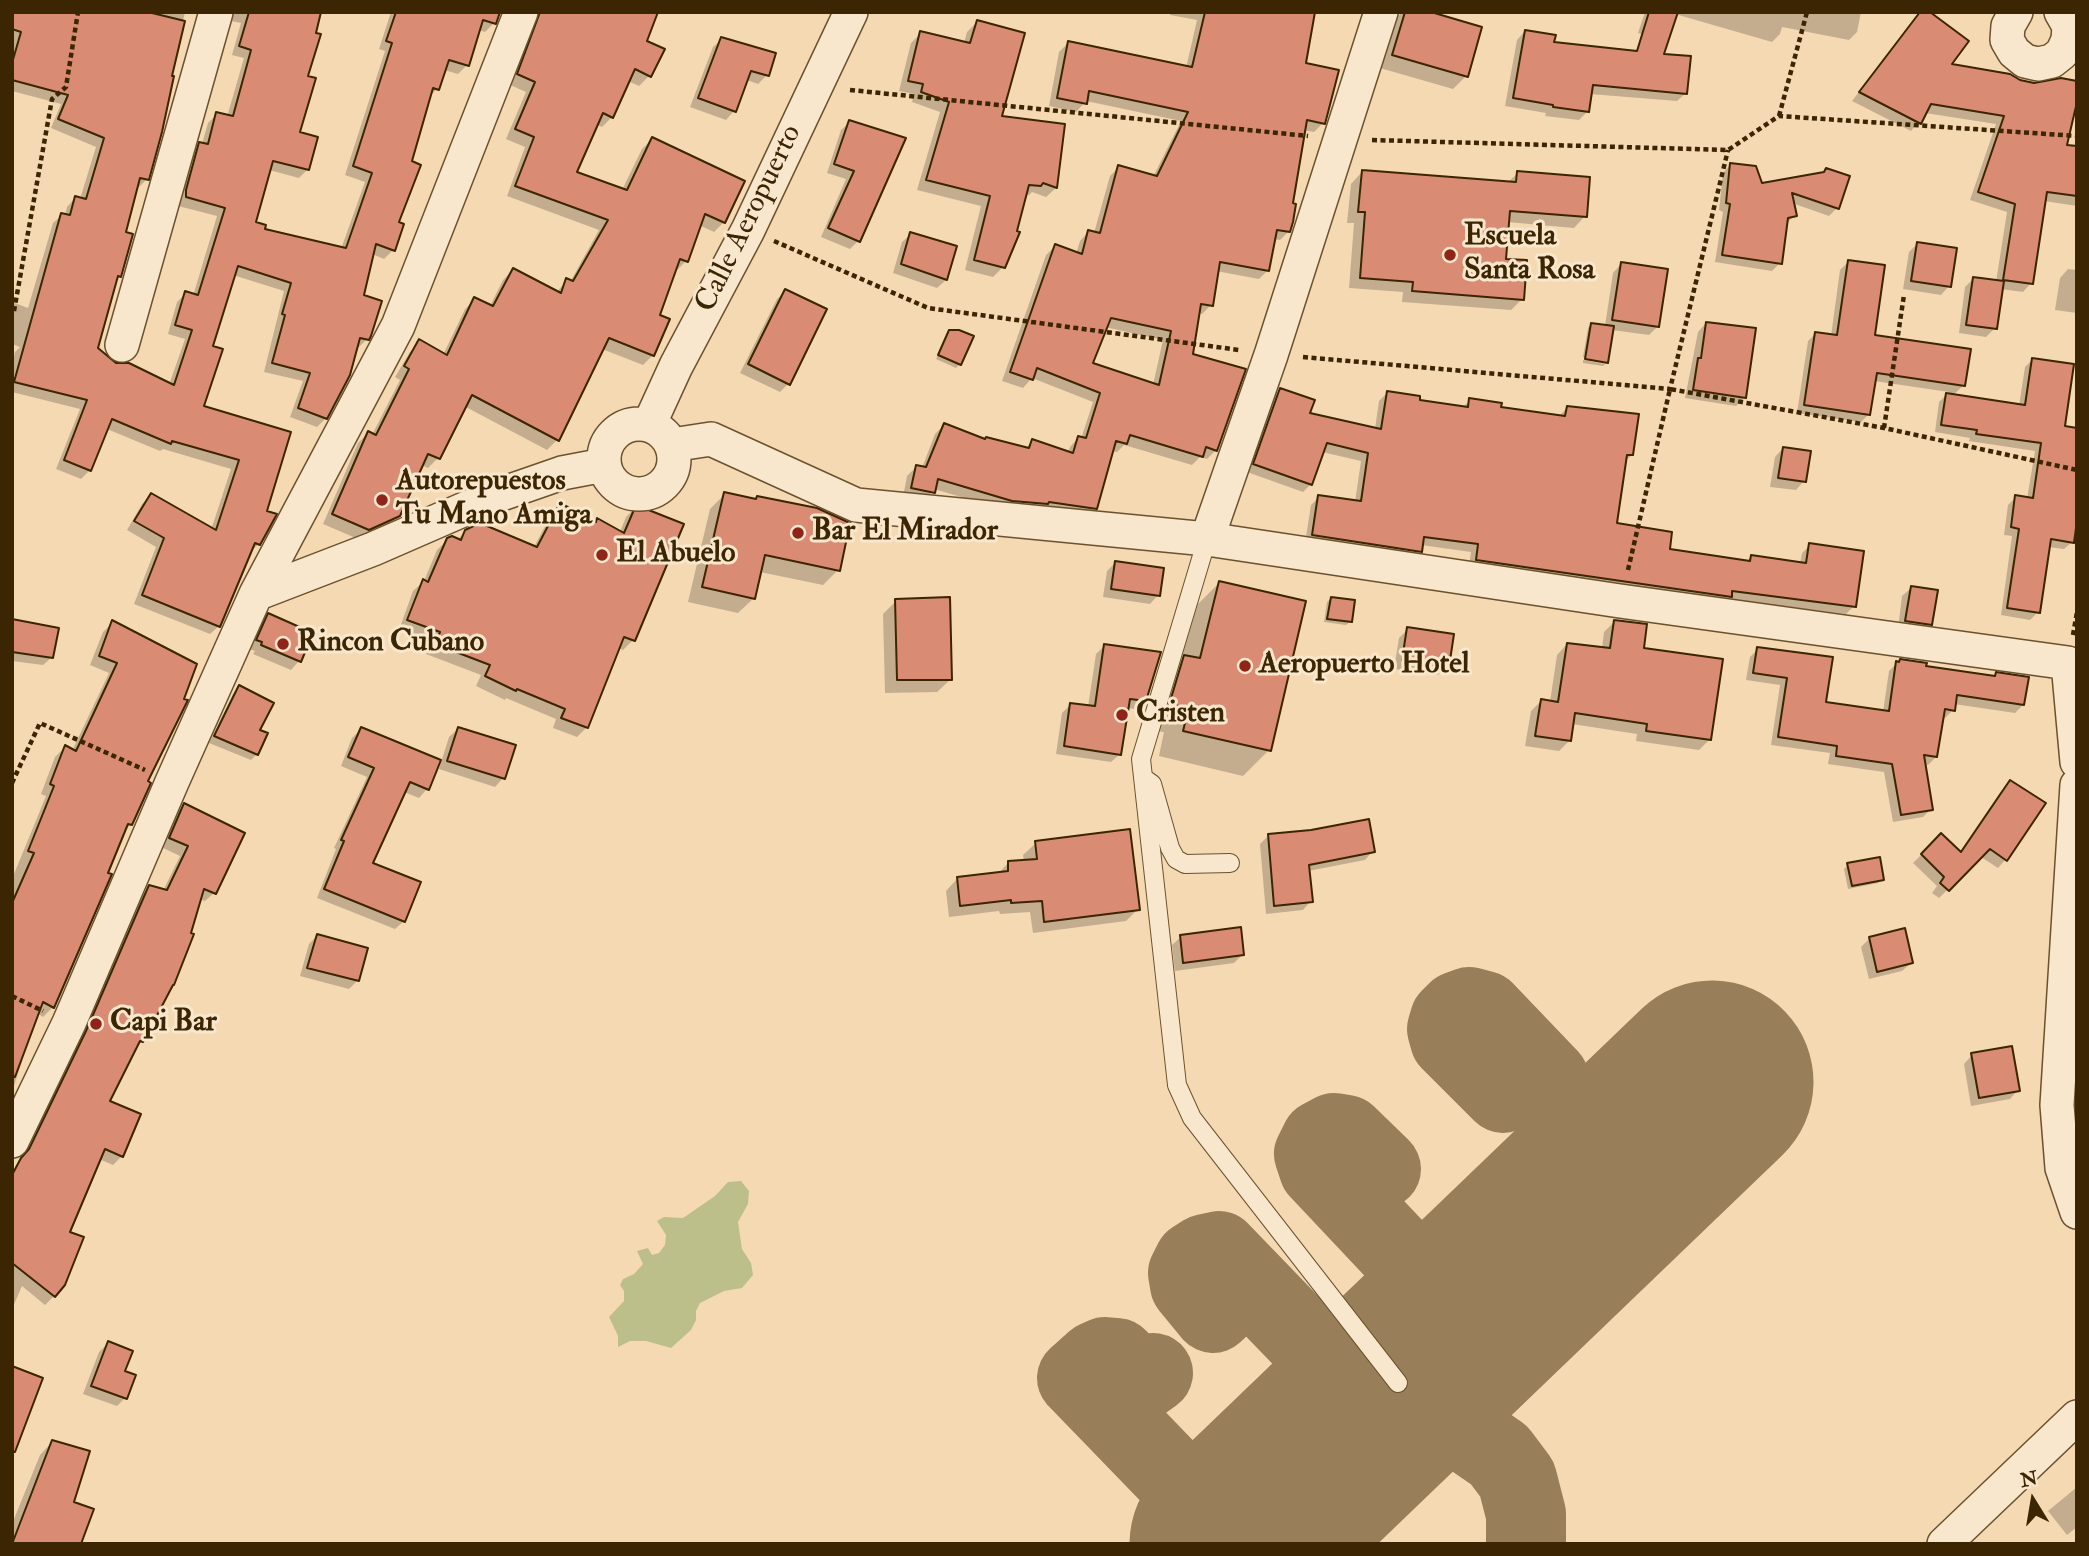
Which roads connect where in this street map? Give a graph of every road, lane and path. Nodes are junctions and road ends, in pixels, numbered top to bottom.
1 (78, 12) edge
2 (216, 12) edge
3 (521, 12) edge
4 (851, 12) edge
5 (1381, 12) edge
6 (1807, 12) edge
7 (2016, 12) edge
8 (2069, 19) edge
9 (814, 86) junction
10 (1779, 116) junction
11 (2077, 135) edge
12 (1339, 139) junction
13 (1728, 150) junction
14 (748, 230) junction
15 (1905, 295) dead end
16 (14, 311) dead end
17 (122, 345) dead end
18 (1271, 355) junction
19 (1670, 389) junction
20 (1884, 428) junction
21 (661, 435) junction
22 (604, 465) junction
23 (2077, 470) edge
24 (1208, 539) junction
25 (256, 594) junction
26 (1620, 601) junction
27 (2077, 762) edge
28 (1142, 779) junction
29 (172, 782) junction
30 (12, 783) edge
31 (2077, 785) edge
32 (1230, 863) dead end
33 (12, 1141) edge
34 (2077, 1212) edge
35 (1398, 1383) dead end
36 (2077, 1417) edge
37 (1944, 1544) edge

1 - 16 path
2 - 17 street
3 - 25 street
4 - 9 street, Calle Aeropuerto
5 - 12 street
6 - 10 path
7 - 8 street
9 - 12 path
9 - 14 street, Calle Aeropuerto
10 - 11 path
10 - 13 path
12 - 13 path
12 - 18 street
13 - 19 path
14 - 18 path
14 - 21 street, Calle Aeropuerto
15 - 20 path
18 - 19 path
18 - 24 street
19 - 20 path
19 - 26 path
20 - 23 path
21 - 22 street
21 - 22 street
21 - 24 street
22 - 25 street
24 - 26 street
24 - 28 lane
25 - 29 street
26 - 27 street
28 - 32 lane
28 - 35 lane
29 - 30 path
29 - 33 street
31 - 34 street
36 - 37 street

